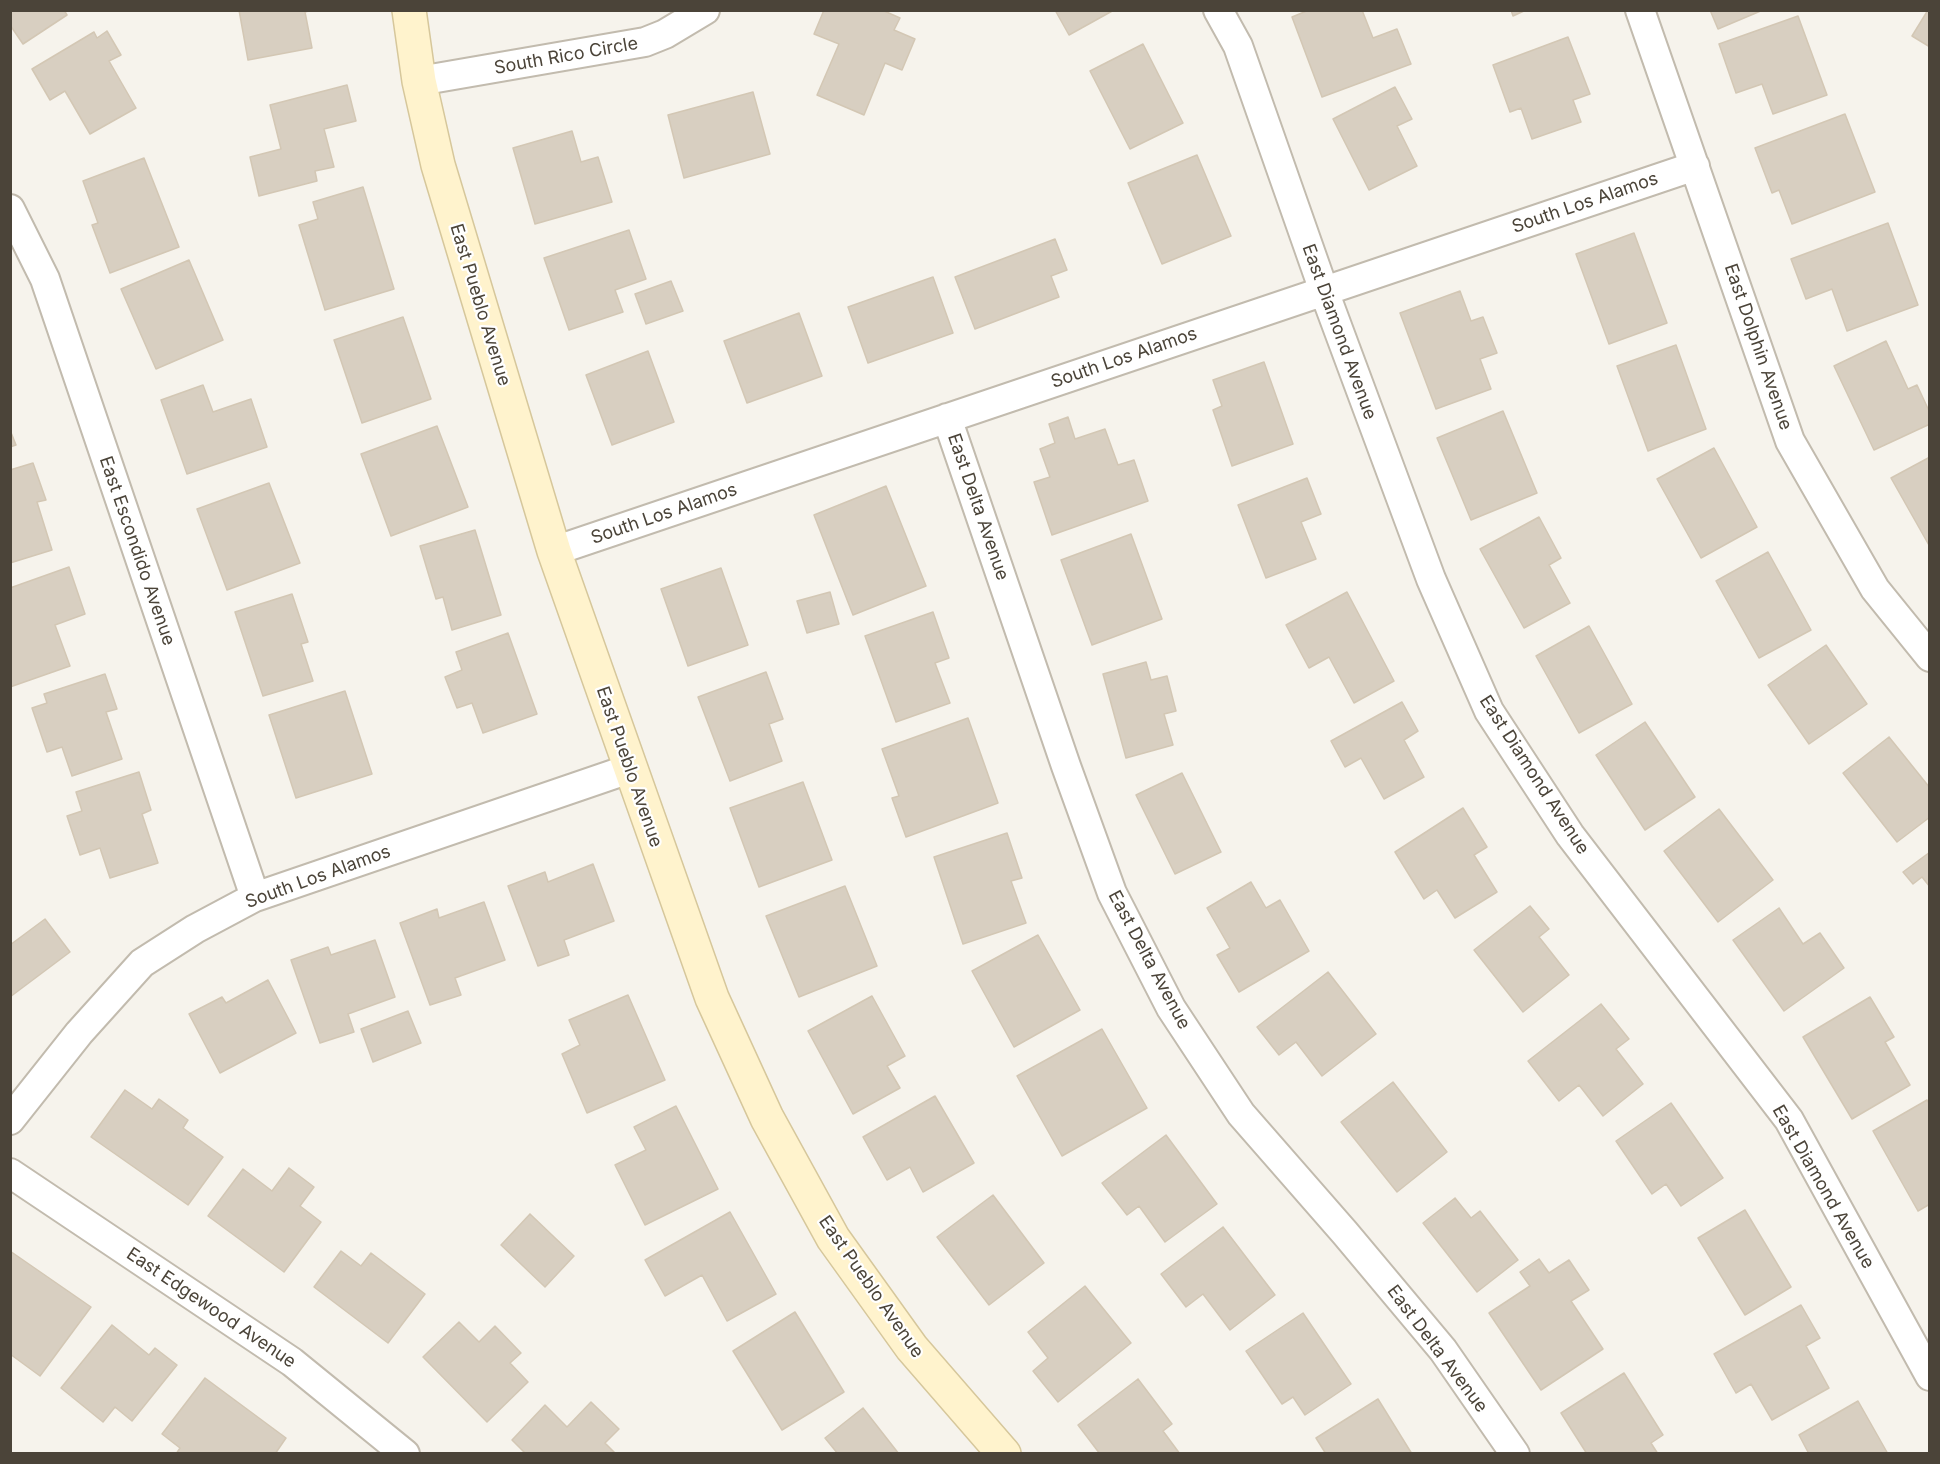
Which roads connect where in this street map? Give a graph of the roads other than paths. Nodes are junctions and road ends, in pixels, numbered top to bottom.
1 (409, 10) edge
2 (705, 10) edge
3 (1218, 10) edge
4 (1640, 10) edge
5 (419, 81) junction
6 (1695, 166) junction
7 (10, 209) edge
8 (1324, 291) junction
9 (947, 418) junction
10 (554, 551) junction
11 (1929, 657) edge
12 (629, 769) junction
13 (255, 897) junction
14 (10, 1120) edge
15 (10, 1173) edge
16 (1929, 1377) edge
17 (405, 1454) edge
18 (1004, 1454) edge
19 (1515, 1454) edge

1 - 5 street, East Pueblo Avenue
2 - 5 street, South Rico Circle
3 - 8 street, East Diamond Avenue
4 - 6 street, East Dolphin Avenue
5 - 10 street, East Pueblo Avenue
6 - 8 street, South Los Alamos
6 - 11 street, East Dolphin Avenue
7 - 13 street, East Escondido Avenue
8 - 9 street, South Los Alamos
8 - 16 street, East Diamond Avenue
9 - 10 street, South Los Alamos
9 - 19 street, East Delta Avenue
10 - 12 street, East Pueblo Avenue
12 - 13 street, South Los Alamos
12 - 18 street, East Pueblo Avenue
13 - 14 street, South Los Alamos
15 - 17 street, East Edgewood Avenue

